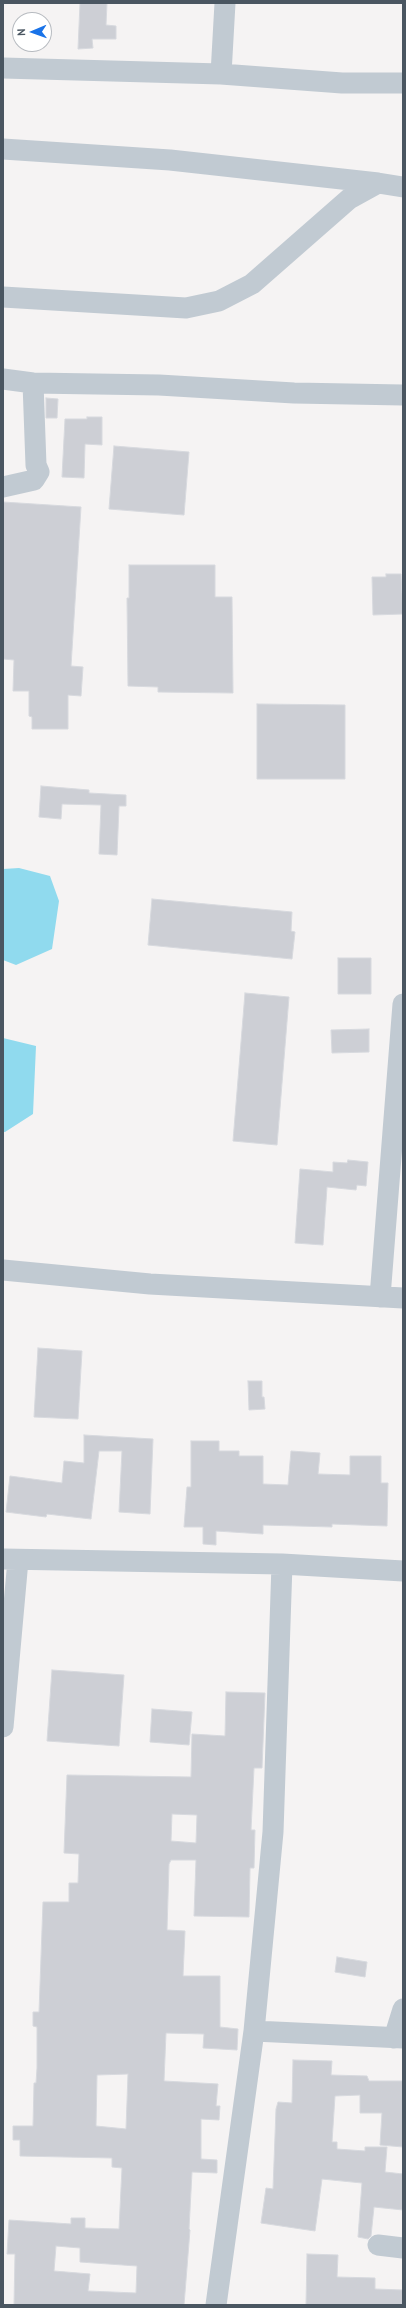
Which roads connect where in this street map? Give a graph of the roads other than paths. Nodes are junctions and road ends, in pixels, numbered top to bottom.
1 (225, 3) edge
2 (3, 68) edge
3 (221, 74) junction
4 (403, 83) edge
5 (3, 149) edge
6 (378, 183) junction
7 (403, 187) edge
8 (3, 297) edge
9 (3, 379) edge
10 (33, 383) junction
11 (403, 395) edge
12 (3, 487) edge
13 (403, 1004) edge
14 (3, 1270) edge
15 (380, 1297) junction
16 (403, 1298) edge
17 (10, 1559) edge
18 (282, 1564) junction
19 (403, 1571) edge
20 (3, 1727) edge
21 (403, 2009) edge
22 (254, 2031) junction
23 (398, 2038) edge
24 (378, 2245) dead end
25 (403, 2248) edge
26 (216, 2305) edge

1 - 3 street
2 - 3 street
3 - 4 street
5 - 6 street
6 - 7 street
6 - 8 street
9 - 10 street
10 - 11 street
10 - 12 street
13 - 15 street
14 - 15 street
15 - 16 street
17 - 18 street
17 - 20 street
18 - 19 street
18 - 22 street
21 - 23 street
22 - 23 street
22 - 26 street
24 - 25 street

